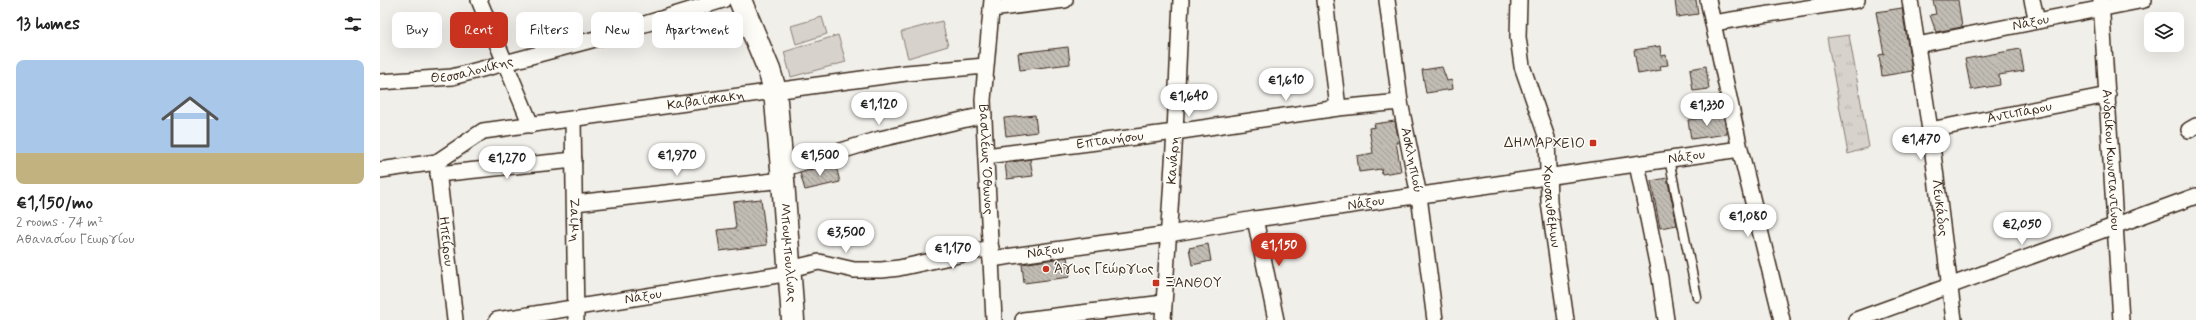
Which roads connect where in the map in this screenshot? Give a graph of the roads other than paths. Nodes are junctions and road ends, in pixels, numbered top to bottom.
1 (479, 0) edge
2 (723, 0) edge
3 (740, 0) edge
4 (1065, 0) edge
5 (1181, 0) edge
6 (1325, 0) edge
7 (1387, 0) edge
8 (1519, 0) edge
9 (1708, 0) edge
10 (1857, 0) edge
11 (1910, 0) edge
12 (2032, 0) edge
13 (2144, 0) edge
14 (2101, 4) edge
15 (991, 5) edge
16 (2037, 21) junction
17 (1713, 23) junction
18 (1917, 45) junction
19 (504, 63) junction
20 (985, 66) junction
21 (380, 82) edge
22 (775, 90) junction
23 (2108, 95) junction
24 (1400, 102) junction
25 (1338, 108) junction
26 (984, 115) junction
27 (573, 119) junction
28 (531, 125) junction
29 (1930, 130) junction
30 (1175, 132) junction
31 (1740, 149) junction
32 (986, 156) junction
33 (1669, 159) junction
34 (574, 160) junction
35 (1637, 164) junction
36 (438, 168) junction
37 (380, 170) edge
38 (783, 174) junction
39 (1549, 177) junction
40 (1419, 196) junction
41 (2196, 196) edge
42 (575, 203) junction
43 (1255, 219) junction
44 (2115, 227) junction
45 (1169, 234) junction
46 (991, 253) junction
47 (789, 271) junction
48 (1951, 287) junction
49 (1697, 297) dead end
50 (1164, 303) junction
51 (576, 314) edge
52 (455, 320) edge
53 (497, 320) edge
54 (793, 320) edge
55 (994, 320) edge
56 (1023, 320) edge
57 (1163, 320) edge
58 (1276, 320) edge
59 (1435, 320) edge
60 (1566, 320) edge
61 (1666, 320) edge
62 (1782, 320) edge
63 (1856, 320) edge
64 (1954, 320) edge
65 (2121, 320) edge

1 - 19 street
2 - 19 street, Θεσσαλονίκης
3 - 22 street, Μπουμπουλίνας
4 - 15 street
5 - 30 street, Κανάρη
6 - 25 street
7 - 24 street, Ασκληπιού
8 - 39 street, Χρυσανθέμων
9 - 17 street
10 - 17 street
11 - 18 street, Λευκάδος
12 - 16 street
13 - 14 street, Νάξου
14 - 16 street, Νάξου
14 - 23 street, Ανδρίκου Κωνσταντίνου
15 - 20 street, Βασιλέως Όθωνος
16 - 18 street, Νάξου
17 - 31 street
18 - 29 street, Λευκάδος
19 - 21 street, Θεσσαλονίκης
19 - 28 street
20 - 22 street, Καβαϊσκακη
20 - 26 street, Βασιλέως Όθωνος
22 - 27 street, Καβαϊσκακη
22 - 38 street, Μπουμπουλίνας
23 - 29 street, Αντιπάρου
23 - 44 street, Ανδρίκου Κωνσταντίνου
24 - 25 street, Επτανήσου
24 - 40 street, Ασκληπιού
25 - 30 street, Επτανήσου
26 - 32 street, Βασιλέως Όθωνος
26 - 38 street
27 - 28 street, Καβαϊσκακη
27 - 34 street, Ζαΐμη
28 - 36 street, Καβαϊσκακη
29 - 48 street, Λευκάδος
30 - 32 street, Επτανήσου
30 - 45 street, Κανάρη
31 - 33 street, Νάξου
31 - 62 street
32 - 46 street, Βασιλέως Όθωνος
33 - 35 street, Νάξου
33 - 49 lane
34 - 36 street
34 - 42 street, Ζαΐμη
35 - 39 street, Νάξου
35 - 61 street
36 - 37 street
36 - 52 street, Ηπείρου
38 - 42 street
38 - 47 street, Μπουμπουλίνας
39 - 40 street, Νάξου
39 - 60 street, Χρυσανθέμων
40 - 43 street, Νάξου
40 - 59 street, Ασκληπιού
41 - 44 street
42 - 51 street, Ζαΐμη
43 - 45 street, Νάξου
43 - 58 street
44 - 48 street
44 - 65 street, Ανδρίκου Κωνσταντίνου
45 - 46 street, Νάξου
45 - 50 street, Κανάρη
46 - 47 street, Νάξου
46 - 55 street, Βασιλέως Όθωνος
47 - 51 street, Νάξου
47 - 54 street, Μπουμπουλίνας
48 - 63 street
48 - 64 street, Λευκάδος
50 - 56 street
50 - 57 street, Κανάρη
51 - 53 street, Νάξου

